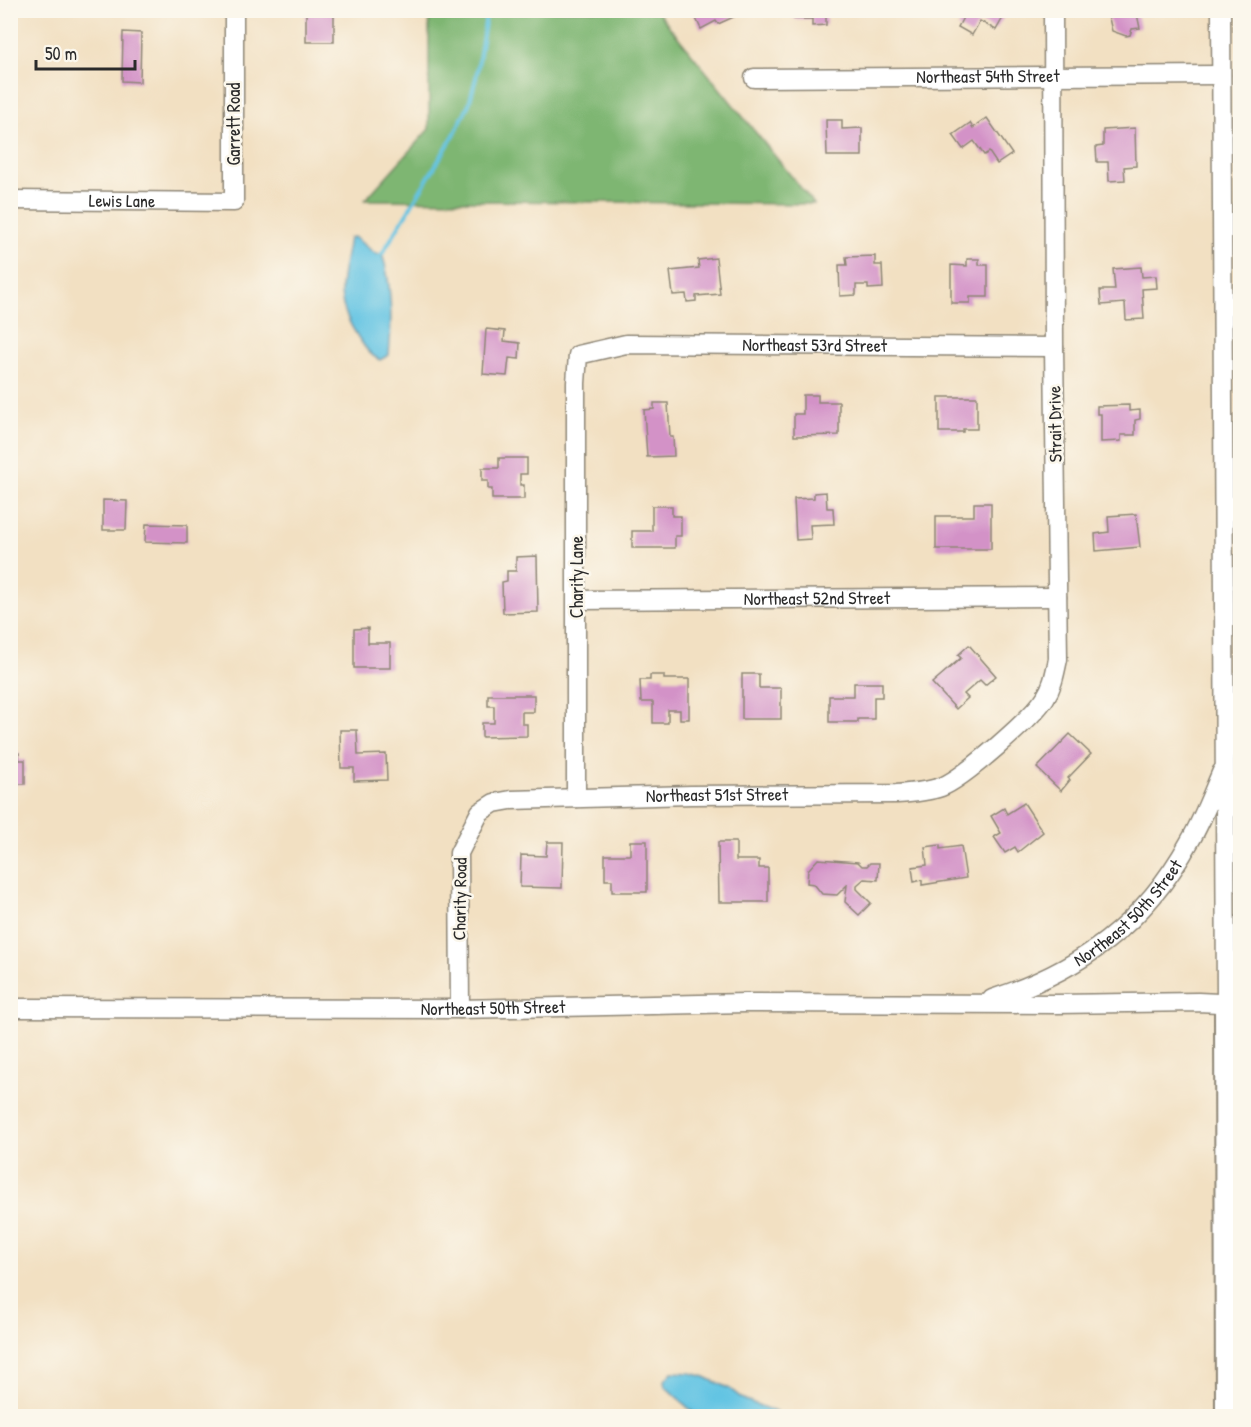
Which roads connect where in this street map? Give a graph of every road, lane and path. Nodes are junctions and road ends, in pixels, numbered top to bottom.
1 (234, 10) edge
2 (1053, 10) edge
3 (1221, 10) edge
4 (1221, 75) junction
5 (1054, 76) junction
6 (754, 78) dead end
7 (10, 200) edge
8 (234, 202) joint
9 (1054, 347) junction
10 (578, 355) joint
11 (1057, 597) junction
12 (577, 600) junction
13 (1226, 763) junction
14 (942, 787) joint
15 (576, 798) junction
16 (494, 803) joint
17 (1233, 1003) edge
18 (976, 1004) junction
19 (10, 1008) edge
20 (460, 1008) junction
21 (1227, 1416) edge

1 - 8 street, Garrett Road
2 - 5 street, Strait Drive
3 - 4 street
4 - 5 street, Northeast 54th Street
4 - 13 street
5 - 6 street, Northeast 54th Street
5 - 9 street, Strait Drive
7 - 8 street, Lewis Lane
9 - 10 street, Northeast 53rd Street
9 - 11 street, Strait Drive
10 - 12 street, Charity Lane
11 - 12 street, Northeast 52nd Street
11 - 14 street, Strait Drive
12 - 15 street, Charity Lane
13 - 17 street
13 - 18 street, Northeast 50th Street
14 - 15 street, Northeast 51st Street
15 - 16 street, Northeast 51st Street
16 - 20 street, Charity Road
17 - 18 street, Northeast 50th Street
17 - 21 main road
18 - 20 street, Northeast 50th Street
19 - 20 street, Northeast 50th Street

